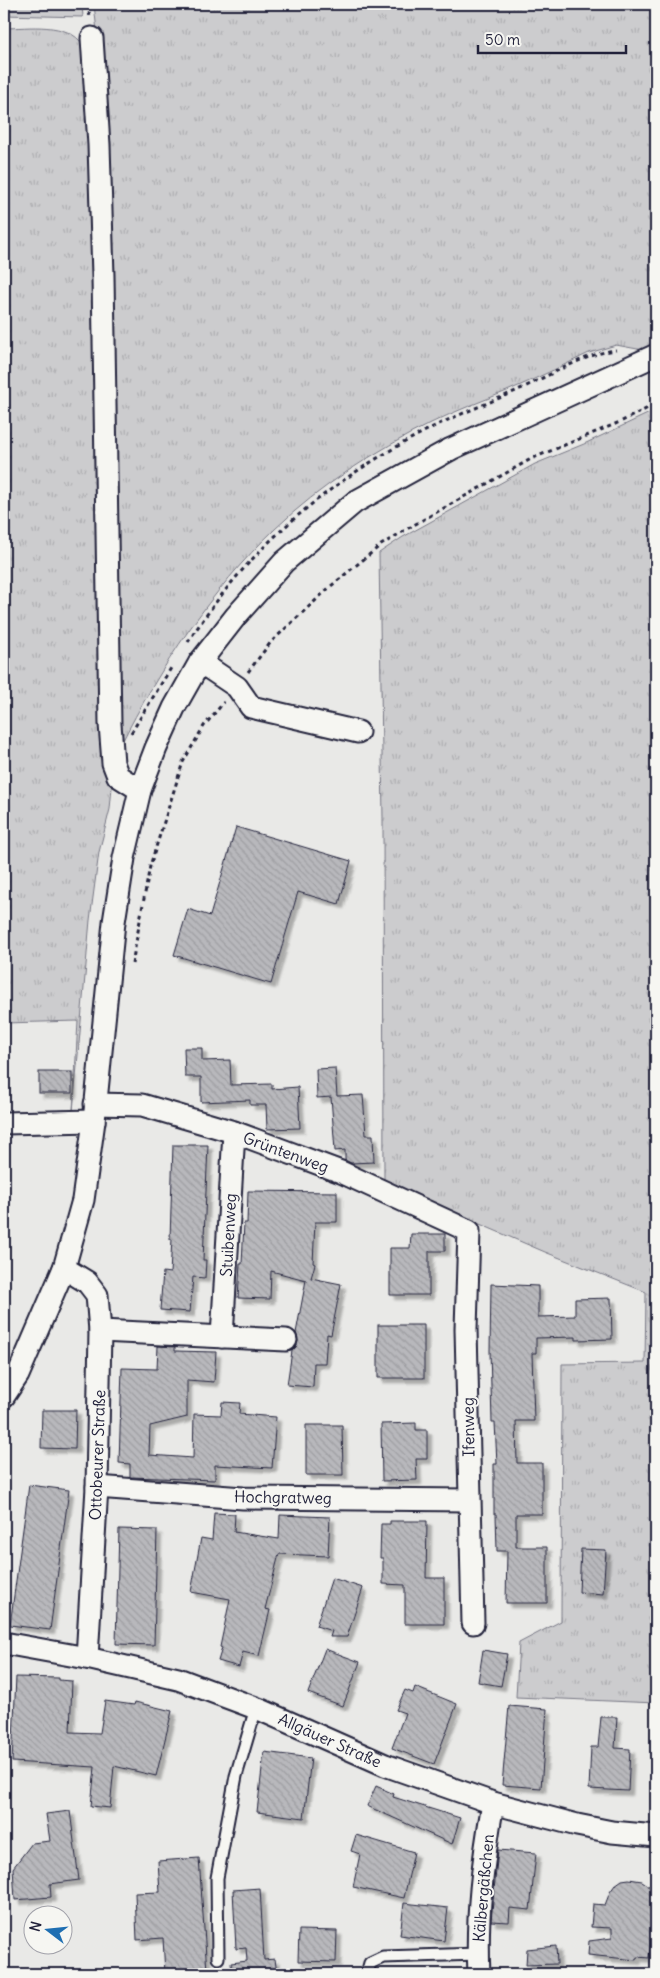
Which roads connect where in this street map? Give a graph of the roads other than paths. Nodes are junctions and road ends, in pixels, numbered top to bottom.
1 (92, 38) dead end
2 (656, 355) edge
3 (200, 662) junction
4 (358, 732) dead end
5 (140, 790) junction
6 (94, 1113) junction
7 (4, 1123) edge
8 (234, 1132) junction
9 (469, 1230) joint
10 (64, 1268) junction
11 (100, 1331) junction
12 (222, 1337) junction
13 (286, 1340) dead end
14 (11, 1374) edge
15 (4, 1396) edge
16 (97, 1487) junction
17 (469, 1500) junction
18 (472, 1623) dead end
19 (4, 1643) edge
20 (87, 1658) junction
21 (256, 1708) junction
22 (493, 1803) junction
23 (656, 1836) edge
24 (218, 1958) dead end
25 (478, 1964) edge
26 (367, 1974) edge

1 - 5 street
2 - 3 street
3 - 4 street
3 - 5 street
5 - 6 street
6 - 7 street, Grüntenweg
6 - 8 street, Grüntenweg
6 - 10 street
8 - 9 street, Grüntenweg
8 - 12 street, Stuibenweg
9 - 17 street, Ifenweg
10 - 11 street, Ottobeurer Straße
10 - 14 street
11 - 12 street
11 - 16 street, Ottobeurer Straße
12 - 13 street
14 - 15 street
16 - 17 street, Hochgratweg
16 - 20 street, Ottobeurer Straße
17 - 18 street, Ifenweg
19 - 20 street, Allgäuer Straße
20 - 21 street, Allgäuer Straße
21 - 22 street, Allgäuer Straße
21 - 24 lane
22 - 23 street, Allgäuer Straße
22 - 25 street, Kälbergäßchen
25 - 26 lane

